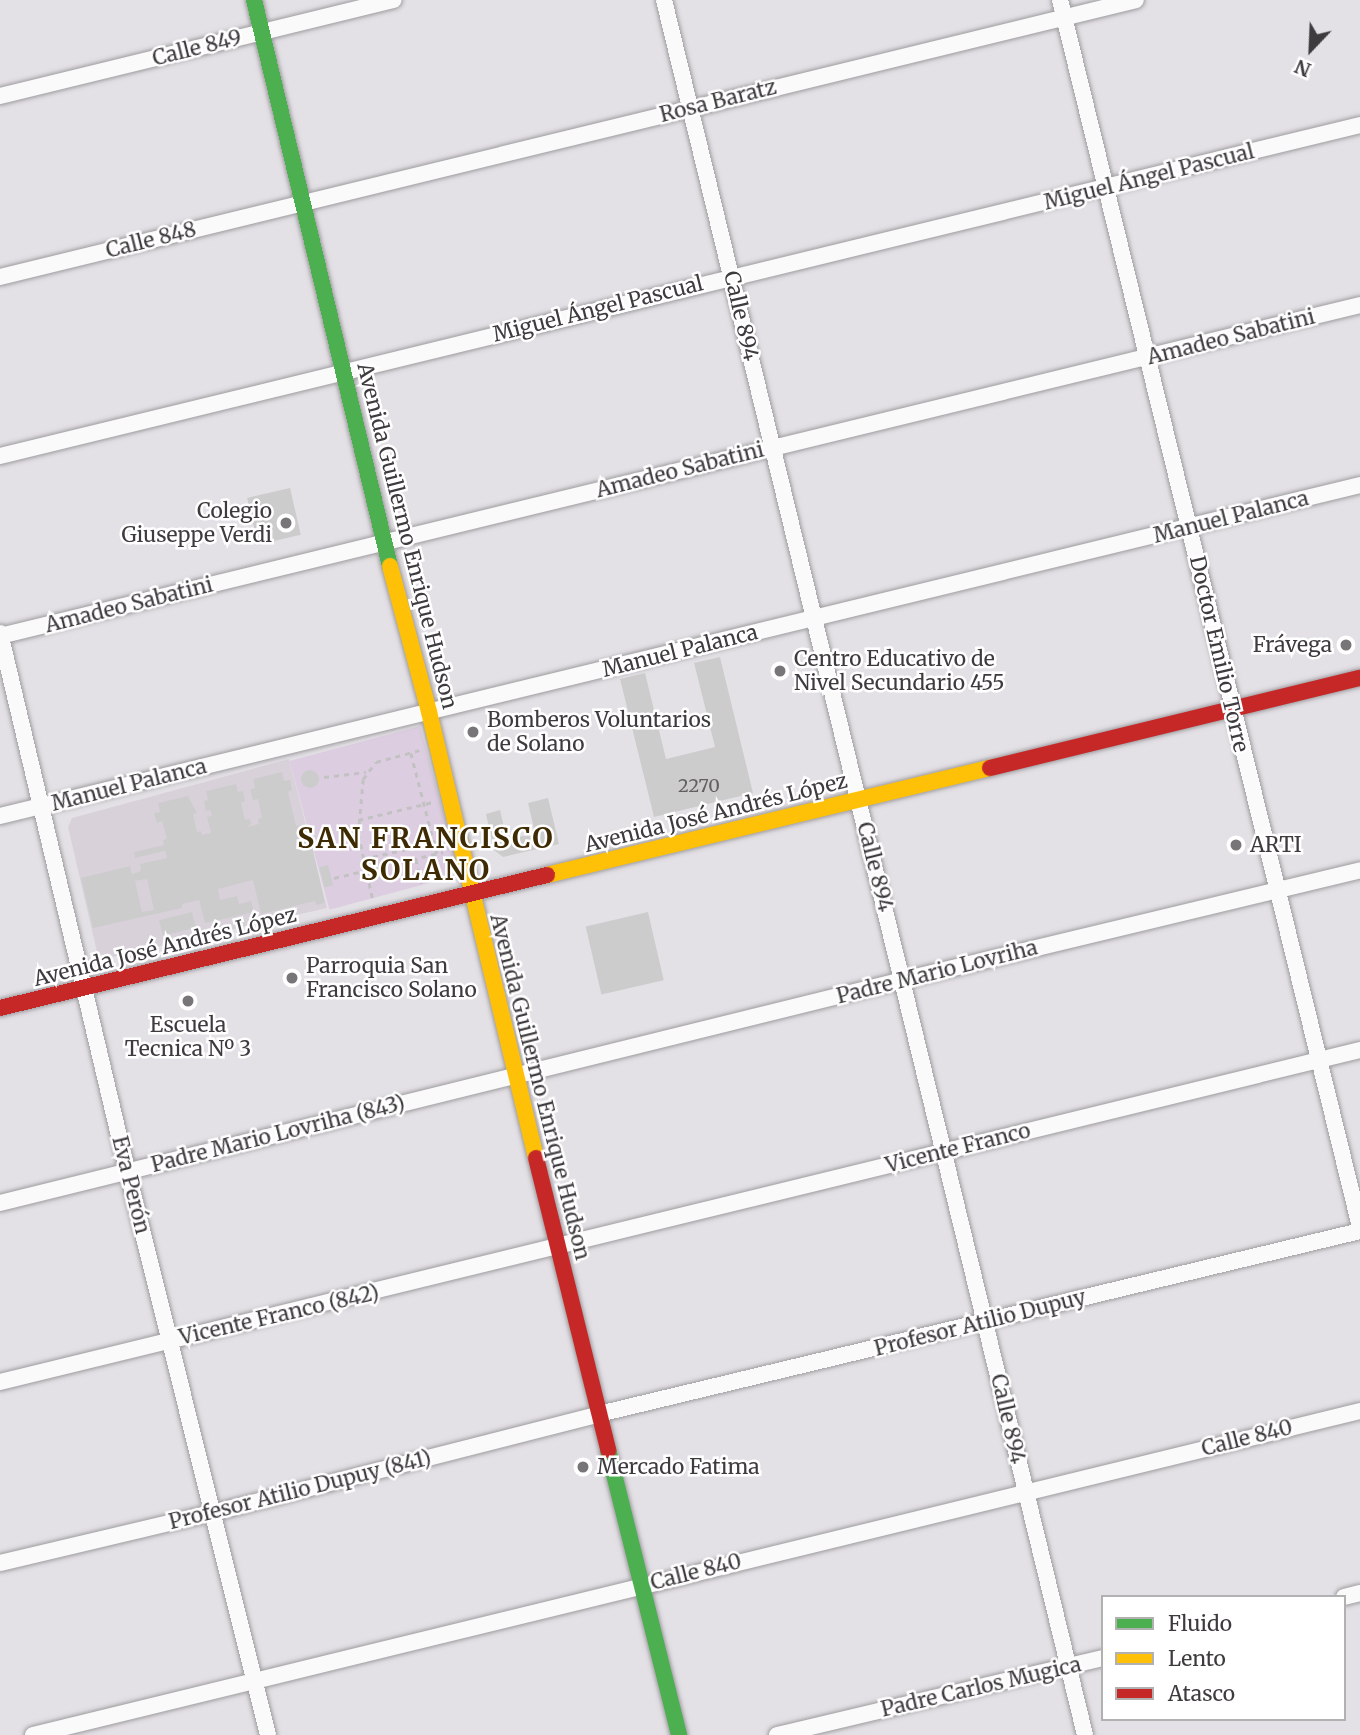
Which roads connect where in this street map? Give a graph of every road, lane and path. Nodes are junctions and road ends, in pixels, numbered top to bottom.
1 (254, 0) edge
2 (393, 0) edge
3 (664, 0) edge
4 (1060, 0) edge
5 (1136, 0) edge
6 (1065, 18) junction
7 (262, 32) junction
8 (0, 96) edge
9 (690, 108) junction
10 (1360, 125) edge
11 (1107, 188) junction
12 (301, 202) junction
13 (0, 277) edge
14 (732, 277) junction
15 (1360, 305) edge
16 (1148, 357) junction
17 (344, 371) junction
18 (771, 447) junction
19 (0, 456) edge
20 (1360, 485) edge
21 (1189, 528) junction
22 (384, 543) junction
23 (815, 618) junction
24 (0, 635) edge
25 (1360, 678) edge
26 (1232, 710) junction
27 (429, 712) junction
28 (437, 745) junction
29 (411, 752) junction
30 (366, 772) junction
31 (324, 777) dead end
32 (449, 798) junction
33 (858, 800) junction
34 (424, 804) junction
35 (41, 806) junction
36 (0, 816) edge
37 (358, 820) junction
38 (434, 842) junction
39 (460, 842) junction
40 (437, 854) junction
41 (362, 859) junction
42 (416, 859) junction
43 (1360, 870) edge
44 (365, 871) junction
45 (334, 878) dead end
46 (1278, 891) junction
47 (472, 894) junction
48 (426, 905) junction
49 (377, 917) junction
50 (903, 980) junction
51 (84, 988) junction
52 (0, 1008) edge
53 (1360, 1050) edge
54 (1319, 1060) junction
55 (515, 1075) junction
56 (943, 1151) junction
57 (127, 1170) junction
58 (0, 1203) edge
59 (1360, 1229) edge
60 (558, 1248) junction
61 (985, 1322) junction
62 (170, 1341) junction
63 (0, 1382) edge
64 (1360, 1411) edge
65 (599, 1414) junction
66 (1025, 1491) junction
67 (212, 1513) junction
68 (0, 1563) edge
69 (643, 1585) junction
70 (1101, 1658) edge
71 (1070, 1666) junction
72 (254, 1679) junction
73 (33, 1735) edge
74 (268, 1735) edge
75 (678, 1735) edge
76 (777, 1735) edge
77 (1085, 1735) edge

1 - 7 street, Avenida Guillermo Enrique Hudson
2 - 7 street, Calle 849
3 - 9 street, Calle 894
4 - 6 street, Doctor Emilio Torre
5 - 6 street, Rosa Baratz
6 - 9 street, Rosa Baratz
6 - 11 street, Doctor Emilio Torre
7 - 8 street, Calle 849
7 - 12 street, Avenida Guillermo Enrique Hudson
9 - 12 street, Rosa Baratz
9 - 14 street, Calle 894
10 - 11 street, Miguel Ángel Pascual
11 - 14 street, Miguel Ángel Pascual
11 - 16 street, Doctor Emilio Torre
12 - 13 street, Calle 848
12 - 17 street, Avenida Guillermo Enrique Hudson
14 - 17 street, Miguel Ángel Pascual
14 - 18 street, Calle 894
15 - 16 street, Amadeo Sabatini
16 - 18 street, Amadeo Sabatini
16 - 21 street, Doctor Emilio Torre
17 - 19 street, Miguel Ángel Pascual
17 - 22 street, Avenida Guillermo Enrique Hudson
18 - 22 street, Amadeo Sabatini
18 - 23 street, Calle 894
20 - 21 street, Manuel Palanca
21 - 23 street, Manuel Palanca
21 - 26 street, Doctor Emilio Torre
22 - 24 street, Amadeo Sabatini
22 - 27 street, Avenida Guillermo Enrique Hudson
23 - 27 street, Manuel Palanca
23 - 33 street, Calle 894
24 - 35 street, Eva Perón
25 - 26 street, Avenida José Andrés López
26 - 33 street, Avenida José Andrés López
26 - 46 street, Doctor Emilio Torre
27 - 28 street, Avenida Guillermo Enrique Hudson
27 - 35 street, Manuel Palanca
28 - 29 path
28 - 32 street, Avenida Guillermo Enrique Hudson
29 - 30 path
29 - 34 path
30 - 31 path
30 - 37 path
32 - 34 path
32 - 39 street, Avenida Guillermo Enrique Hudson
33 - 47 street, Avenida José Andrés López
33 - 50 street, Calle 894
34 - 37 path
34 - 38 path
35 - 36 street, Manuel Palanca
35 - 51 street, Eva Perón
37 - 41 path
38 - 39 path
38 - 40 path
38 - 41 path
39 - 40 path
39 - 47 street, Avenida Guillermo Enrique Hudson
40 - 42 path
41 - 44 path
42 - 44 path
42 - 48 path
43 - 46 street, Padre Mario Lovriha
44 - 45 path
44 - 49 path
46 - 50 street, Padre Mario Lovriha
46 - 54 street, Doctor Emilio Torre
47 - 48 street, Avenida José Andrés López
47 - 55 street, Avenida Guillermo Enrique Hudson
48 - 49 street, Avenida José Andrés López
49 - 51 street, Avenida José Andrés López
50 - 55 street, Padre Mario Lovriha
50 - 56 street, Calle 894
51 - 52 street, Avenida José Andrés López
51 - 57 street, Eva Perón
53 - 54 street, Vicente Franco
54 - 56 street, Vicente Franco
54 - 59 street, Doctor Emilio Torre
55 - 57 street, Padre Mario Lovriha (843)
55 - 60 street, Avenida Guillermo Enrique Hudson
56 - 60 street, Vicente Franco
56 - 61 street, Calle 894
57 - 58 street, Padre Mario Lovriha (843)
57 - 62 street, Eva Perón
59 - 61 street, Profesor Atilio Dupuy
60 - 62 street, Vicente Franco (842)
60 - 65 street, Avenida Guillermo Enrique Hudson
61 - 65 street, Profesor Atilio Dupuy
61 - 66 street, Calle 894
62 - 63 street, Vicente Franco (842)
62 - 67 street, Eva Perón
64 - 66 street, Calle 840
65 - 67 street, Profesor Atilio Dupuy (841)
65 - 69 street, Avenida Guillermo Enrique Hudson
66 - 69 street, Calle 840
66 - 71 street, Calle 894
67 - 68 street, Profesor Atilio Dupuy (841)
67 - 72 street, Eva Perón
69 - 72 street, Calle 840
69 - 75 street, Avenida Guillermo Enrique Hudson
70 - 71 street, Padre Carlos Mugica
71 - 76 street, Padre Carlos Mugica
71 - 77 street, Calle 894
72 - 73 street, Calle 840
72 - 74 street, Eva Perón

